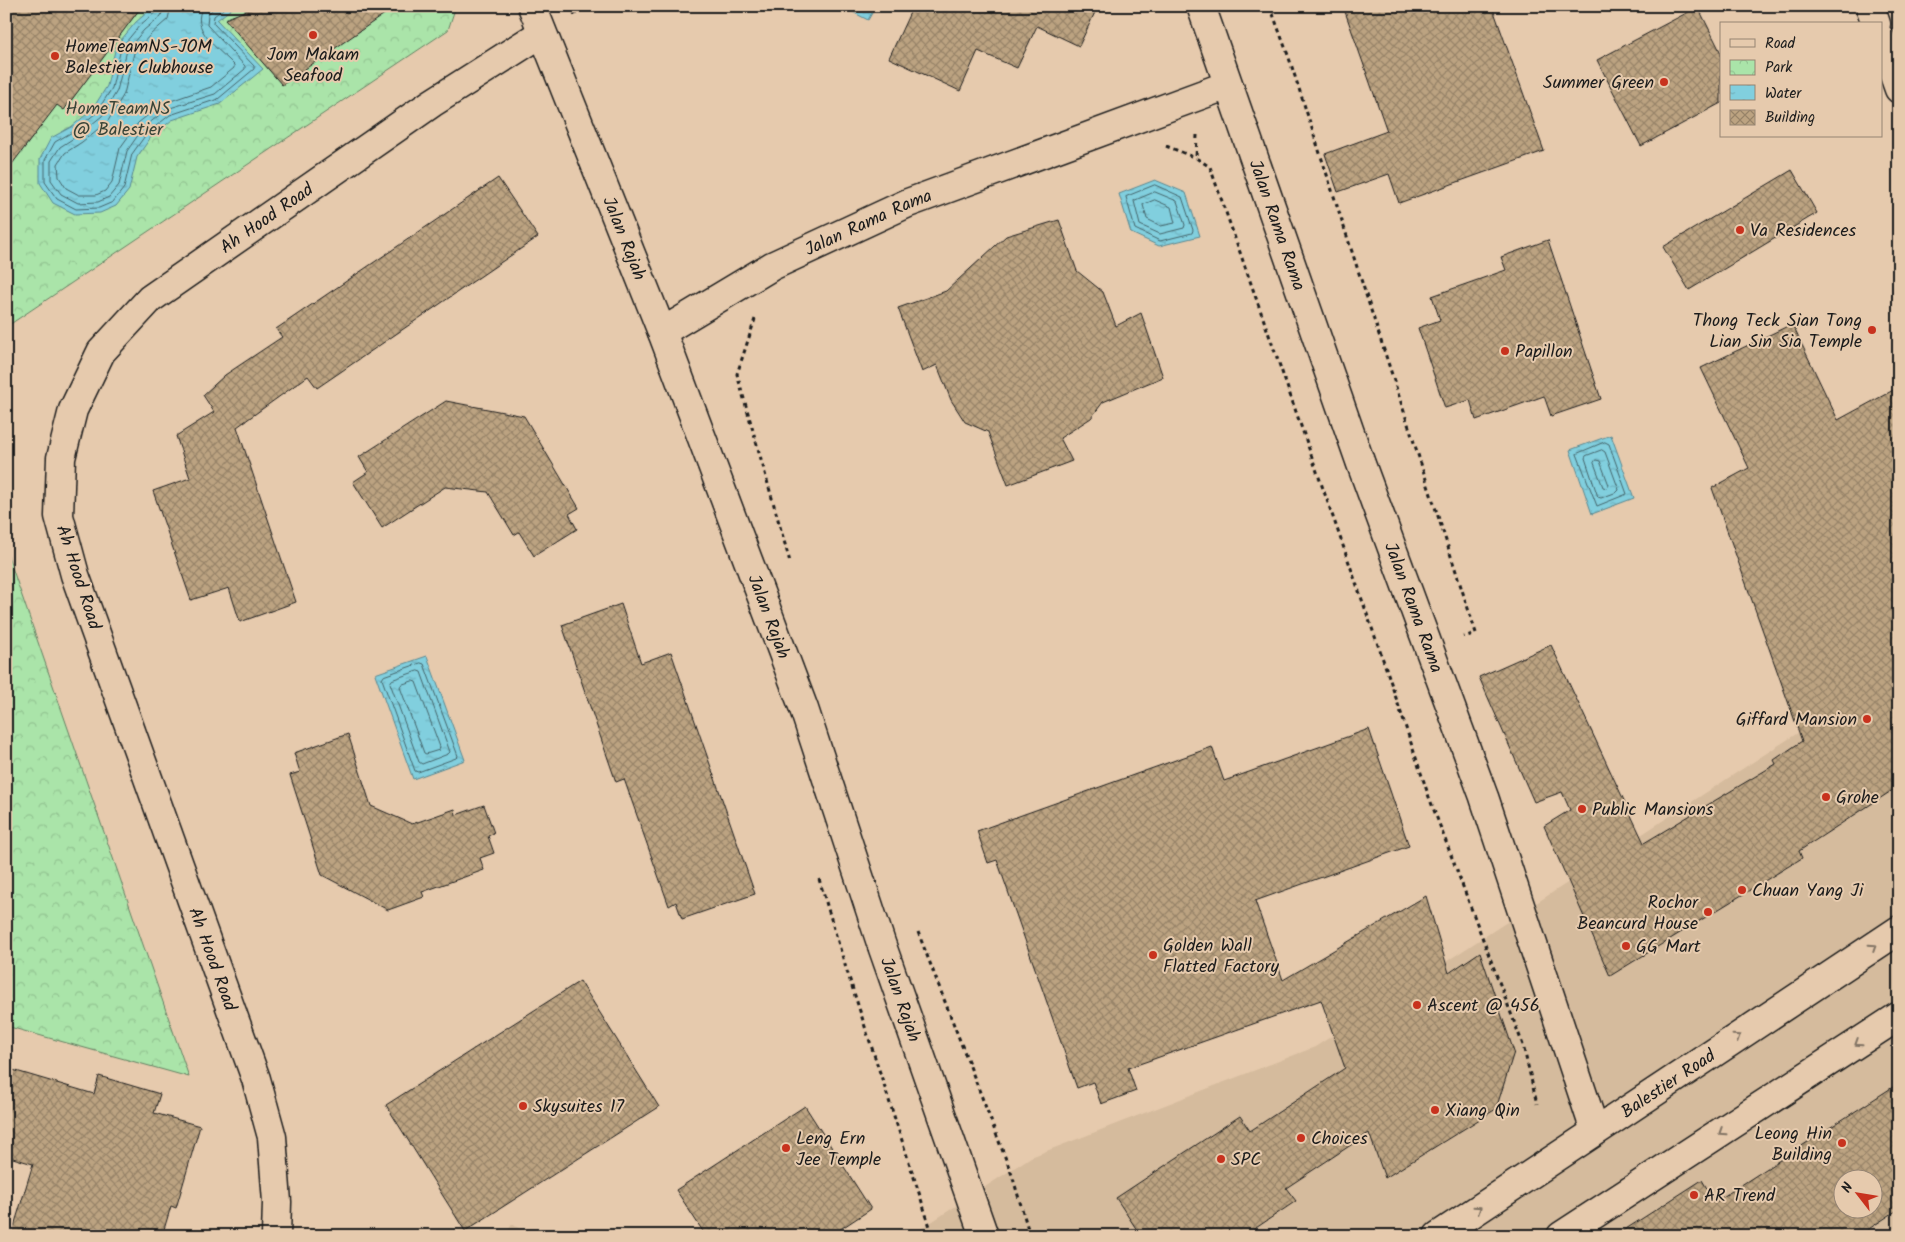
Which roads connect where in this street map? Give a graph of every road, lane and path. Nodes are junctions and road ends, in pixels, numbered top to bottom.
1 (532, 6) edge
2 (1201, 6) edge
3 (1270, 6) edge
4 (1870, 6) edge
5 (1875, 22) edge
6 (542, 33) junction
7 (1882, 42) edge
8 (1228, 85) junction
9 (1899, 90) edge
10 (1198, 97) junction
11 (662, 332) junction
12 (1431, 651) junction
13 (817, 870) dead end
14 (1899, 930) edge
15 (1899, 1016) edge
16 (1537, 1104) dead end
17 (1594, 1131) junction
18 (1012, 1175) dead end
19 (276, 1236) edge
20 (933, 1236) edge
21 (984, 1236) edge
22 (1030, 1236) edge
23 (1438, 1236) edge
24 (1561, 1236) edge

1 - 6 street, Jalan Rajah
2 - 8 street, Jalan Rama Rama
3 - 12 path
4 - 5 street
6 - 11 street, Jalan Rajah
6 - 19 street, Ah Hood Road
7 - 9 street
8 - 10 street, Jalan Rama Rama
8 - 12 street, Jalan Rama Rama
10 - 11 street, Jalan Rama Rama
10 - 16 path
11 - 21 street, Jalan Rajah
12 - 17 street, Jalan Rama Rama
13 - 20 path
17 -> 14 street, Balestier Road
15 -> 24 street
23 -> 17 street, Balestier Road
18 - 22 path

